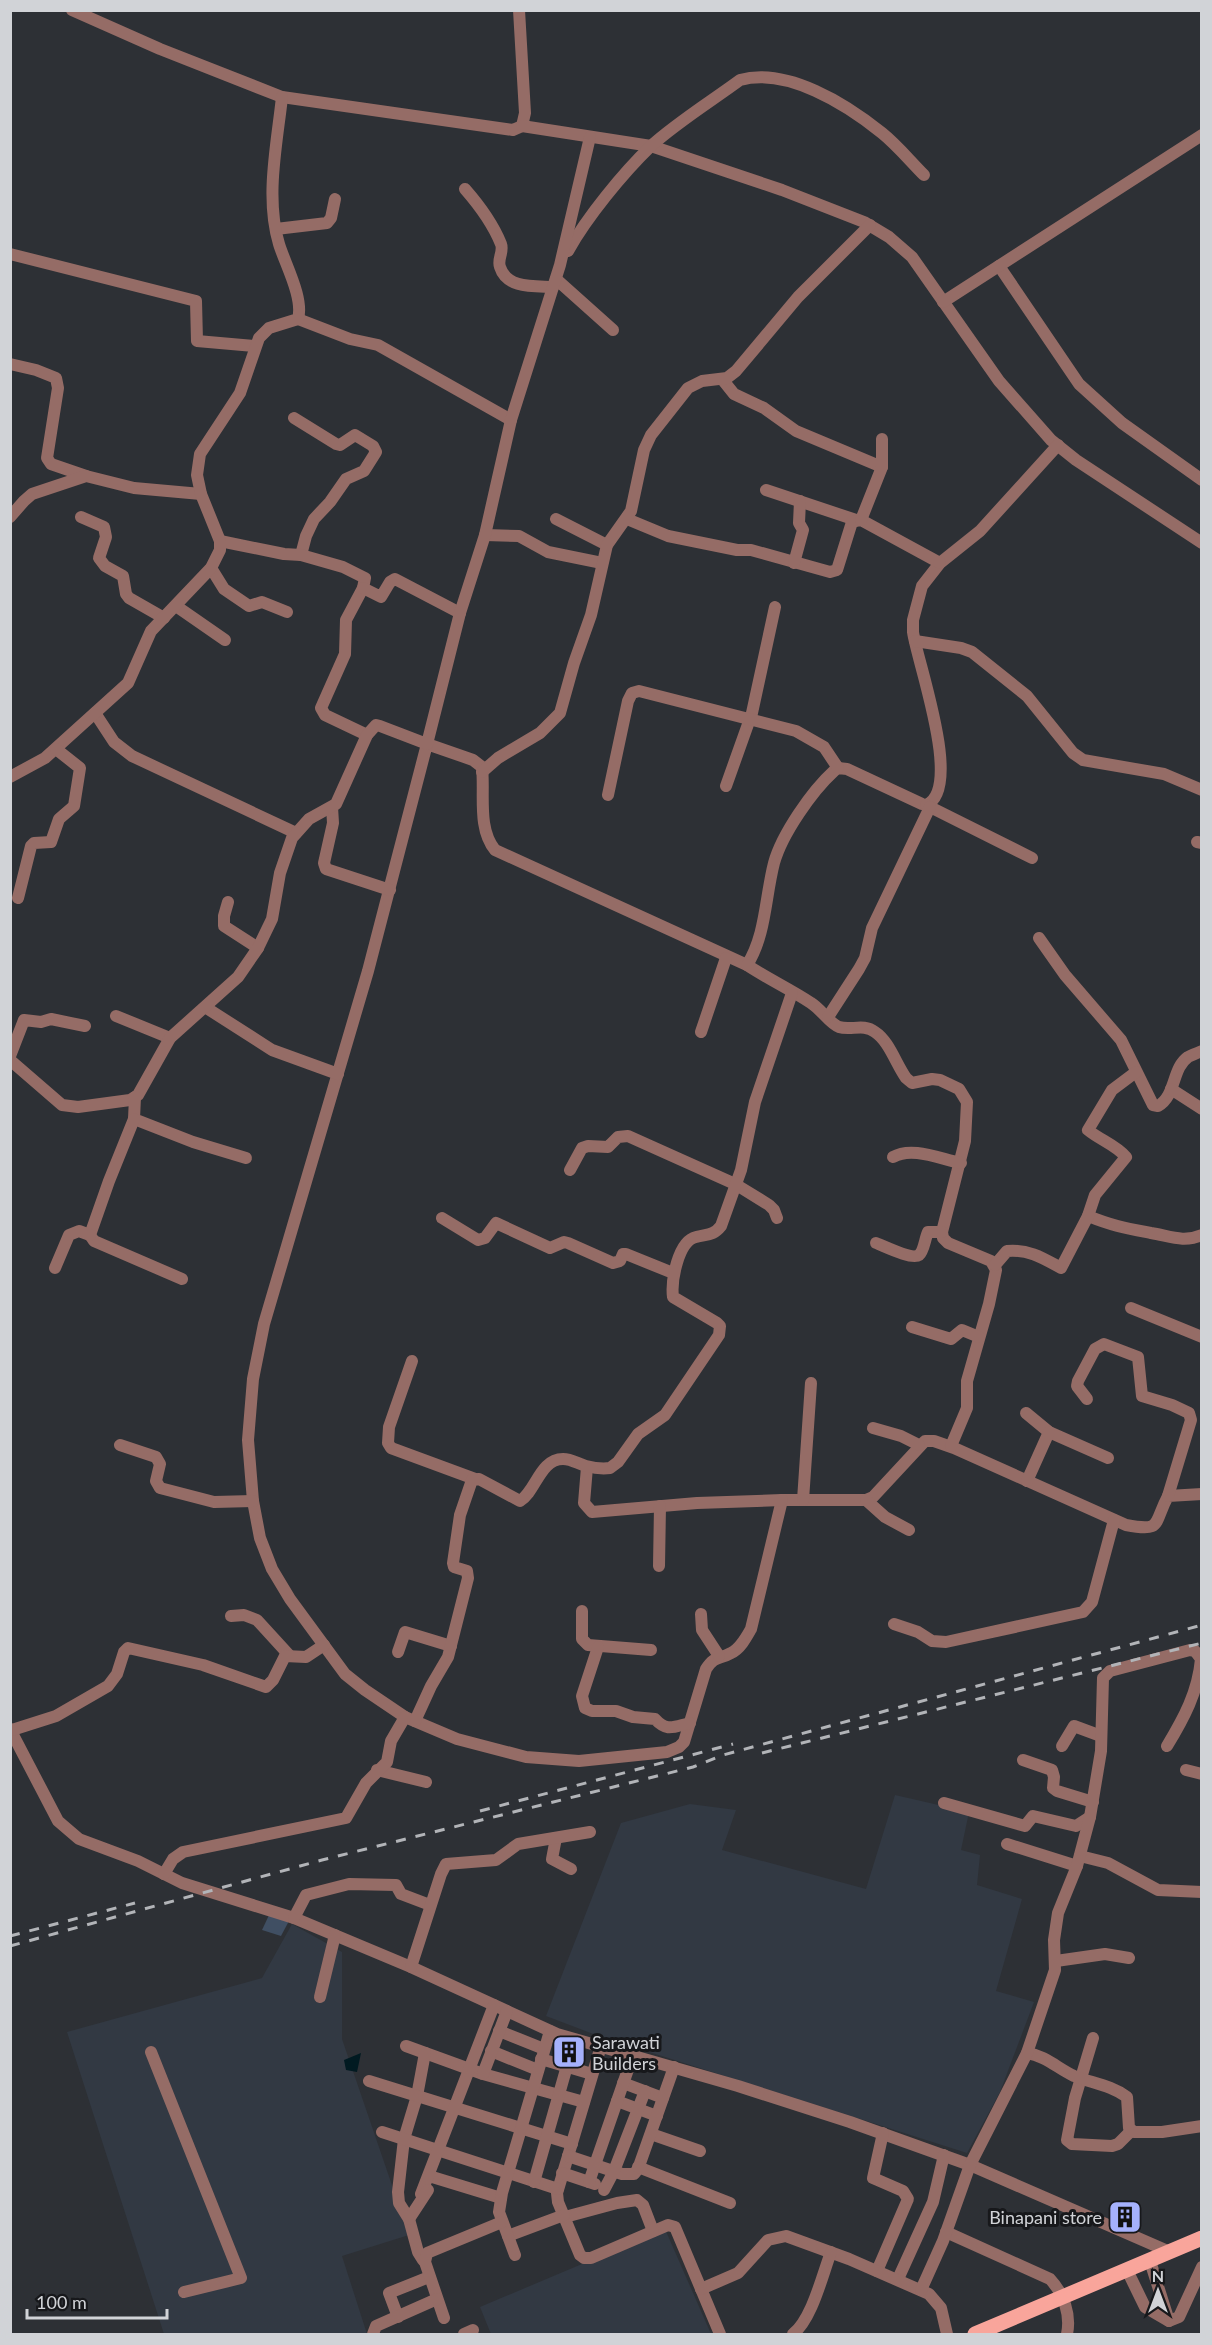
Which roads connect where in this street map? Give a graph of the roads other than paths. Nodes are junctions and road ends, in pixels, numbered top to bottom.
1 (72, 10) edge
2 (519, 10) edge
3 (282, 97) junction
4 (522, 126) junction
5 (1202, 135) edge
6 (590, 137) junction
7 (651, 146) junction
8 (924, 175) dead end
9 (465, 189) dead end
10 (335, 199) dead end
11 (870, 225) junction
12 (276, 229) junction
13 (10, 254) edge
14 (560, 265) junction
15 (999, 266) junction
16 (554, 283) junction
17 (944, 302) junction
18 (298, 319) junction
19 (613, 330) dead end
20 (254, 346) junction
21 (10, 364) edge
22 (722, 379) junction
23 (294, 418) dead end
24 (511, 420) junction
25 (882, 439) dead end
26 (1058, 445) junction
27 (882, 467) junction
28 (86, 476) junction
29 (1202, 480) edge
30 (766, 490) dead end
31 (201, 494) junction
32 (800, 501) junction
33 (10, 517) edge
34 (81, 517) dead end
35 (556, 519) dead end
36 (627, 519) junction
37 (858, 520) junction
38 (485, 535) junction
39 (220, 541) junction
40 (1202, 543) edge
41 (607, 545) junction
42 (302, 555) junction
43 (602, 563) junction
44 (794, 563) junction
45 (940, 563) junction
46 (211, 568) junction
47 (363, 588) junction
48 (176, 606) junction
49 (775, 607) dead end
50 (287, 612) dead end
51 (460, 613) junction
52 (164, 618) junction
53 (225, 640) dead end
54 (915, 641) junction
55 (95, 713) junction
56 (750, 720) junction
57 (367, 735) junction
58 (427, 744) junction
59 (56, 749) junction
60 (838, 768) junction
61 (482, 772) junction
62 (10, 777) edge
63 (726, 786) dead end
64 (1202, 790) edge
65 (608, 795) dead end
66 (928, 806) junction
67 (332, 807) junction
68 (296, 833) junction
69 (1032, 858) dead end
70 (390, 890) junction
71 (18, 897) dead end
72 (228, 902) dead end
73 (1039, 938) dead end
74 (258, 948) junction
75 (726, 958) junction
76 (747, 966) junction
77 (792, 993) junction
78 (205, 1007) junction
79 (116, 1016) dead end
80 (828, 1017) junction
81 (85, 1026) dead end
82 (701, 1032) dead end
83 (171, 1038) junction
84 (1202, 1051) edge
85 (10, 1058) edge
86 (1136, 1072) junction
87 (338, 1074) junction
88 (1171, 1089) junction
89 (135, 1097) junction
90 (1202, 1109) edge
91 (134, 1119) junction
92 (892, 1157) dead end
93 (246, 1158) dead end
94 (961, 1163) junction
95 (570, 1170) dead end
96 (735, 1185) junction
97 (1088, 1216) junction
98 (442, 1218) dead end
99 (777, 1218) dead end
100 (942, 1232) junction
101 (90, 1235) junction
102 (1202, 1235) edge
103 (876, 1243) dead end
104 (995, 1265) junction
105 (55, 1268) dead end
106 (673, 1273) junction
107 (182, 1279) dead end
108 (1131, 1308) dead end
109 (912, 1327) dead end
110 (979, 1337) junction
111 (1202, 1337) edge
112 (412, 1361) dead end
113 (811, 1383) dead end
114 (1087, 1400) dead end
115 (1026, 1413) dead end
116 (1195, 1413) edge
117 (873, 1428) dead end
118 (1049, 1432) junction
119 (120, 1445) dead end
120 (919, 1445) junction
121 (951, 1446) junction
122 (1108, 1458) dead end
123 (587, 1467) junction
124 (475, 1479) junction
125 (1027, 1481) junction
126 (1202, 1494) edge
127 (1168, 1496) junction
128 (782, 1500) junction
129 (803, 1500) junction
130 (866, 1500) junction
131 (253, 1501) junction
132 (660, 1506) junction
133 (1114, 1520) junction
134 (909, 1530) dead end
135 (658, 1566) dead end
136 (582, 1611) dead end
137 (701, 1614) dead end
138 (231, 1616) dead end
139 (894, 1624) dead end
140 (324, 1645) junction
141 (451, 1646) junction
142 (598, 1647) junction
143 (651, 1650) dead end
144 (398, 1652) dead end
145 (289, 1655) junction
146 (719, 1656) junction
147 (410, 1719) junction
148 (690, 1723) junction
149 (11, 1729) edge
150 (1101, 1736) junction
151 (1062, 1746) dead end
152 (1167, 1746) dead end
153 (1023, 1760) dead end
154 (377, 1770) junction
155 (1186, 1770) dead end
156 (1202, 1774) edge
157 (426, 1782) dead end
158 (1093, 1802) junction
159 (944, 1803) dead end
160 (1090, 1817) junction
161 (590, 1832) dead end
162 (556, 1838) junction
163 (1007, 1844) dead end
164 (1078, 1861) junction
165 (571, 1869) dead end
166 (164, 1874) junction
167 (1202, 1892) edge
168 (430, 1905) junction
169 (294, 1918) junction
170 (335, 1935) junction
171 (1129, 1958) dead end
172 (1056, 1961) junction
173 (411, 1967) junction
174 (320, 1997) dead end
175 (494, 2005) junction
176 (507, 2011) junction
177 (499, 2031) junction
178 (550, 2031) junction
179 (1094, 2038) dead end
180 (406, 2046) dead end
181 (601, 2046) junction
182 (491, 2051) junction
183 (151, 2052) dead end
184 (425, 2053) junction
185 (1027, 2053) junction
186 (633, 2055) junction
187 (541, 2059) junction
188 (567, 2066) junction
189 (674, 2067) junction
190 (469, 2069) junction
191 (483, 2074) junction
192 (592, 2074) junction
193 (1082, 2078) junction
194 (369, 2081) dead end
195 (623, 2083) junction
196 (533, 2088) junction
197 (645, 2091) junction
198 (558, 2094) junction
199 (417, 2096) junction
200 (663, 2098) junction
201 (617, 2101) junction
202 (584, 2102) junction
203 (455, 2108) junction
204 (638, 2109) junction
205 (657, 2116) junction
206 (1202, 2127) edge
207 (520, 2128) junction
208 (1131, 2131) junction
209 (382, 2132) dead end
210 (883, 2133) junction
211 (651, 2134) junction
212 (546, 2136) junction
213 (404, 2139) junction
214 (570, 2150) junction
215 (439, 2151) junction
216 (700, 2151) dead end
217 (945, 2156) junction
218 (595, 2165) junction
219 (970, 2165) junction
220 (638, 2167) junction
221 (614, 2171) junction
222 (562, 2173) junction
223 (507, 2174) junction
224 (432, 2177) junction
225 (534, 2182) junction
226 (589, 2182) junction
227 (558, 2189) junction
228 (604, 2190) junction
229 (421, 2194) dead end
230 (501, 2198) junction
231 (730, 2203) dead end
232 (609, 2205) junction
233 (565, 2216) junction
234 (409, 2219) junction
235 (502, 2222) junction
236 (653, 2231) junction
237 (946, 2232) junction
238 (508, 2236) junction
239 (1201, 2238) edge
240 (1202, 2243) edge
241 (831, 2252) junction
242 (1170, 2252) junction
243 (515, 2255) dead end
244 (425, 2257) junction
245 (1150, 2260) junction
246 (1202, 2267) edge
247 (1127, 2270) junction
248 (877, 2271) junction
249 (429, 2277) junction
250 (898, 2279) junction
251 (702, 2289) junction
252 (921, 2290) junction
253 (184, 2292) dead end
254 (1062, 2298) junction
255 (437, 2299) junction
256 (398, 2317) junction
257 (444, 2318) dead end
258 (1169, 2321) junction
259 (373, 2334) edge
260 (720, 2334) edge
261 (793, 2334) edge
262 (947, 2334) edge
263 (975, 2334) edge
264 (1070, 2334) edge

1 - 3 street
2 - 4 street
3 - 4 street
3 - 12 street
4 - 6 street
5 - 15 street
6 - 7 street
6 - 14 street
7 - 8 street
7 - 11 street
7 - 14 street
9 - 16 street
10 - 12 street
11 - 17 street
11 - 22 street
12 - 18 street
13 - 20 street
14 - 16 street
15 - 17 street
15 - 29 street
16 - 19 street
16 - 24 street
17 - 26 street
18 - 20 street
18 - 24 street
20 - 31 street
21 - 28 street
22 - 27 street
22 - 36 street
23 - 42 street
24 - 38 street
25 - 27 street
26 - 40 street
26 - 45 street
27 - 37 street
28 - 31 street
28 - 33 street
30 - 32 street
31 - 39 street
32 - 37 street
32 - 44 street
34 - 52 street
35 - 41 street
36 - 41 street
36 - 44 street
37 - 44 street
37 - 45 street
38 - 43 street
38 - 51 street
39 - 42 street
39 - 46 street
41 - 43 street
42 - 47 street
43 - 61 street
45 - 54 street
46 - 48 street
46 - 50 street
47 - 51 street
47 - 57 street
48 - 52 street
48 - 53 street
49 - 56 street
51 - 58 street
52 - 55 street
54 - 64 street
54 - 66 street
55 - 59 street
55 - 68 street
56 - 60 street
56 - 63 street
56 - 65 street
57 - 58 street
57 - 67 street
58 - 61 street
58 - 70 street
59 - 62 street
59 - 71 street
60 - 66 street
60 - 76 street
61 - 75 street
66 - 69 street
66 - 80 street
67 - 68 street
67 - 70 street
68 - 74 street
70 - 87 street
72 - 74 street
73 - 86 street
74 - 78 street
75 - 76 street
75 - 82 street
76 - 77 street
77 - 80 street
77 - 96 street
78 - 83 street
78 - 87 street
79 - 83 street
80 - 94 street
81 - 85 street
83 - 89 street
84 - 88 street
85 - 89 street
86 - 88 street
86 - 97 street
87 - 131 street
88 - 90 street
89 - 91 street
91 - 93 street
91 - 101 street
92 - 94 street
94 - 100 street
95 - 96 street
96 - 99 street
96 - 106 street
97 - 102 street
97 - 104 street
98 - 106 street
100 - 103 street
100 - 104 street
101 - 105 street
101 - 107 street
104 - 110 street
106 - 123 street
108 - 111 street
109 - 110 street
110 - 121 street
112 - 124 street
113 - 129 street
114 - 116 street
115 - 118 street
116 - 127 street
117 - 120 street
118 - 122 street
118 - 125 street
119 - 131 street
120 - 121 street
120 - 130 street
121 - 125 street
123 - 124 street
123 - 132 street
124 - 141 street
125 - 133 street
126 - 127 street
127 - 133 street
128 - 129 street
128 - 132 street
128 - 146 street
129 - 130 street
130 - 134 street
131 - 140 street
132 - 135 street
133 - 139 street
136 - 142 street
137 - 146 street
138 - 145 street
140 - 145 street
140 - 147 street
141 - 144 street
141 - 147 street
142 - 143 street
142 - 148 street
145 - 149 street
146 - 148 street
147 - 148 street
147 - 154 street
149 - 166 street
150 - 151 street
150 - 152 street
150 - 158 street
153 - 158 street
154 - 157 street
154 - 166 street
155 - 156 street
158 - 160 street
159 - 160 street
160 - 164 street
161 - 162 street
162 - 165 street
162 - 168 street
163 - 164 street
164 - 167 street
164 - 172 street
166 - 169 street
168 - 169 street
168 - 173 street
169 - 170 street
170 - 173 street
170 - 174 street
171 - 172 street
172 - 185 street
173 - 175 street
175 - 176 street
175 - 190 street
176 - 177 street
176 - 178 street
177 - 182 street
177 - 187 street
178 - 181 street
178 - 187 street
179 - 193 street
180 - 184 street
181 - 186 street
181 - 192 street
182 - 187 street
182 - 191 street
183 - 253 street
184 - 190 street
184 - 199 street
185 - 193 street
185 - 219 street
186 - 189 street
186 - 195 street
187 - 188 street
187 - 196 street
188 - 192 street
188 - 198 street
189 - 200 street
189 - 210 street
190 - 191 street
190 - 203 street
191 - 196 street
192 - 202 street
193 - 208 street
193 - 208 street
194 - 199 street
195 - 197 street
195 - 201 street
196 - 198 street
196 - 207 street
197 - 200 street
197 - 204 street
198 - 202 street
198 - 212 street
199 - 203 street
199 - 213 street
200 - 205 street
201 - 204 street
201 - 218 street
202 - 214 street
203 - 207 street
203 - 215 street
204 - 205 street
204 - 221 street
205 - 211 street
206 - 208 street
207 - 212 street
207 - 223 street
209 - 213 street
210 - 217 street
210 - 248 street
211 - 216 street
211 - 220 street
212 - 214 street
212 - 225 street
213 - 215 street
213 - 234 street
214 - 218 street
214 - 222 street
215 - 223 street
215 - 224 street
217 - 219 street
217 - 250 street
218 - 221 street
218 - 226 street
219 - 237 street
219 - 242 street
220 - 221 street
220 - 231 street
221 - 228 street
222 - 226 street
222 - 227 street
223 - 225 street
223 - 230 street
224 - 229 street
224 - 230 street
224 - 234 street
225 - 227 street
226 - 228 street
227 - 233 street
228 - 232 street
230 - 235 street
232 - 233 street
232 - 236 street
233 - 236 street
233 - 238 street
234 - 244 street
235 - 238 street
235 - 244 street
236 - 251 street
237 - 252 street
237 - 254 street
238 - 243 street
239 - 240 street
239 - 242 main road
241 - 248 street
241 - 251 street
241 - 261 street
242 - 245 main road
244 - 249 street
245 - 247 main road
245 - 258 street
246 - 258 street
247 - 254 main road
247 - 258 street
248 - 250 street
249 - 255 street
249 - 256 street
250 - 252 street
251 - 260 street
252 - 262 street
254 - 263 main road
254 - 264 street
255 - 256 street
255 - 257 street
256 - 259 street

